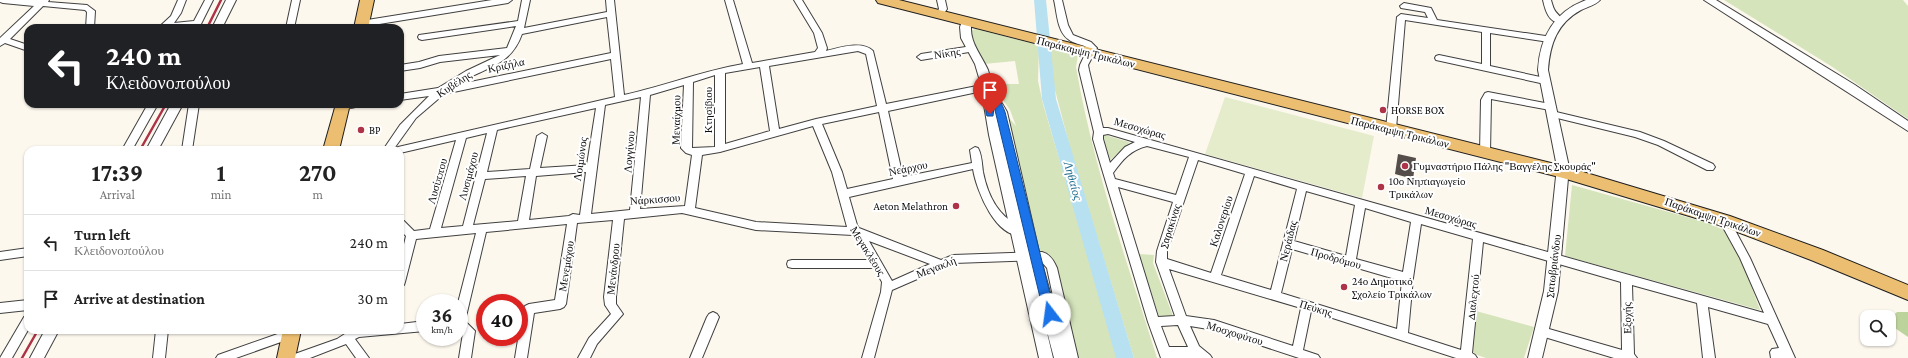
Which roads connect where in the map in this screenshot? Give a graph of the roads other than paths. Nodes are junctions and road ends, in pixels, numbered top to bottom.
1 (4, 0) edge
2 (182, 0) edge
3 (209, 0) edge
4 (231, 0) edge
5 (296, 0) edge
6 (367, 0) edge
7 (508, 0) edge
8 (526, 0) edge
9 (610, 0) edge
10 (729, 0) edge
11 (798, 0) edge
12 (883, 0) edge
13 (941, 0) edge
14 (1058, 0) edge
15 (1547, 0) edge
16 (1595, 0) edge
17 (1709, 0) edge
18 (43, 1) edge
19 (1404, 6) dead end
20 (611, 14) junction
21 (939, 14) junction
22 (1559, 20) junction
23 (967, 21) junction
24 (1434, 22) junction
25 (91, 24) edge
26 (167, 24) edge
27 (197, 24) edge
28 (219, 24) edge
29 (291, 24) edge
30 (361, 24) edge
31 (372, 24) edge
32 (519, 28) junction
33 (1486, 30) junction
34 (422, 37) dead end
35 (1548, 38) junction
36 (2, 42) edge
37 (24, 47) edge
38 (972, 49) junction
39 (510, 51) junction
40 (1086, 51) junction
41 (818, 54) junction
42 (616, 55) junction
43 (921, 57) dead end
44 (1439, 58) dead end
45 (764, 64) junction
46 (748, 65) junction
47 (404, 67) edge
48 (1486, 68) junction
49 (720, 71) junction
50 (689, 79) junction
51 (1545, 82) junction
52 (988, 89) junction
53 (442, 90) junction
54 (646, 93) junction
55 (404, 96) edge
56 (620, 100) junction
57 (600, 104) junction
58 (881, 107) junction
59 (151, 108) edge
60 (174, 108) edge
61 (192, 108) edge
62 (346, 108) edge
63 (1551, 110) junction
64 (816, 122) junction
65 (1908, 127) edge
66 (493, 129) junction
67 (1391, 129) junction
68 (1100, 132) junction
69 (775, 133) junction
70 (462, 136) junction
71 (542, 136) dead end
72 (1147, 142) junction
73 (129, 146) edge
74 (154, 146) edge
75 (188, 146) edge
76 (332, 146) edge
77 (391, 146) edge
78 (404, 149) edge
79 (720, 149) junction
80 (975, 150) dead end
81 (697, 152) junction
82 (1485, 153) junction
83 (1194, 156) junction
84 (977, 165) junction
85 (1710, 167) dead end
86 (591, 168) junction
87 (533, 172) junction
88 (1250, 172) junction
89 (1563, 172) junction
90 (480, 176) junction
91 (1110, 178) junction
92 (899, 182) junction
93 (1302, 187) junction
94 (843, 194) junction
95 (1179, 200) junction
96 (1361, 203) junction
97 (690, 210) junction
98 (635, 212) junction
99 (619, 214) junction
100 (585, 217) junction
101 (573, 218) junction
102 (1417, 219) junction
103 (1724, 220) junction
104 (523, 224) junction
105 (404, 228) edge
106 (482, 228) junction
107 (467, 229) junction
108 (855, 231) junction
109 (1023, 231) junction
110 (434, 233) junction
111 (412, 235) junction
112 (1478, 237) junction
113 (1288, 244) junction
114 (24, 253) edge
115 (0, 256) edge
116 (1028, 256) junction
117 (1555, 258) junction
118 (1161, 262) junction
119 (1350, 262) junction
120 (792, 264) dead end
121 (878, 264) junction
122 (940, 264) junction
123 (404, 266) edge
124 (1215, 278) junction
125 (1408, 278) junction
126 (1626, 279) junction
127 (888, 287) junction
128 (1908, 293) edge
129 (466, 294) edge
130 (1274, 296) junction
131 (1702, 300) junction
132 (24, 305) edge
133 (1307, 305) junction
134 (0, 308) edge
135 (713, 317) dead end
136 (1181, 320) junction
137 (1774, 321) junction
138 (1154, 322) junction
139 (24, 327) edge
140 (416, 327) edge
141 (404, 329) edge
142 (1542, 332) junction
143 (50, 334) edge
144 (161, 334) edge
145 (286, 334) edge
146 (291, 334) edge
147 (356, 334) edge
148 (1402, 335) junction
149 (467, 346) edge
150 (1297, 352) junction
151 (8, 354) edge
152 (0, 355) edge
153 (1166, 355) edge
154 (1203, 355) edge
155 (155, 357) edge
156 (1468, 357) edge
157 (1629, 357) edge
158 (37, 358) edge
159 (222, 358) edge
160 (286, 358) edge
161 (296, 358) edge
162 (363, 358) edge
163 (465, 358) edge
164 (521, 358) edge
165 (584, 358) edge
166 (696, 358) edge
167 (868, 358) edge
168 (1046, 358) edge
169 (1061, 358) edge
170 (1072, 358) edge
171 (1314, 358) edge
172 (1535, 358) edge
173 (1709, 358) edge
174 (1789, 358) edge

1 - 18 street
2 - 26 street
3 - 27 street
4 - 28 street
5 - 29 street
6 - 30 main road
7 - 31 street
8 - 32 street
9 - 20 street
10 - 46 street
11 - 41 street
12 - 21 main road, Παράκαμψη Τρικάλων
13 - 21 street
14 - 40 street
15 - 22 street
16 - 22 street
17 - 65 street
18 - 25 street
18 - 36 street
19 - 24 street
20 - 32 street
20 - 42 street
21 - 23 main road, Παράκαμψη Τρικάλων
22 - 35 street, Σατωβριάνδου
23 - 38 street, Νίκης
23 - 40 main road, Παράκαμψη Τρικάλων
24 - 33 street
24 - 67 street
32 - 34 street
32 - 39 street
33 - 35 street
33 - 48 street
35 - 51 street, Σατωβριάνδου
36 - 37 street
38 - 43 street, Νίκης
38 - 52 street, Νίκης
39 - 47 street
39 - 53 street, Κυβέλης
40 - 67 main road, Παράκαμψη Τρικάλων
40 - 68 street
41 - 45 street
41 - 58 street
42 - 53 street, Κριζήλα
42 - 56 street
44 - 48 street
45 - 46 street
45 - 69 street
46 - 49 street
48 - 51 street
49 - 50 street
49 - 79 street, Κτησίβιου
50 - 54 street
50 - 81 street, Μεναίχμου
51 - 63 street, Σατωβριάνδου
52 - 58 street
52 - 109 street, Νίκης
53 - 55 street, Κριζήλα
53 - 77 street, Κυβέλης
54 - 56 street
54 - 98 street, Λογγίνου
56 - 57 street
57 - 66 street
57 - 86 street, Λοιμώνος
58 - 64 street
58 - 92 street
59 - 73 street
60 - 74 street
61 - 75 street
62 - 76 main road
63 - 82 street
63 - 85 street
63 - 89 street, Σατωβριάνδου
64 - 69 street
64 - 94 street, Μεγακλέους
66 - 70 street
66 - 90 street, Λυσιμάχου
67 - 82 main road, Παράκαμψη Τρικάλων
68 - 72 street, Μεσοχώρας
68 - 91 street
69 - 79 street
70 - 78 street
70 - 110 street, Λυσίππου
71 - 87 street
72 - 83 street, Μεσοχώρας
72 - 91 street
79 - 81 street
80 - 84 street
81 - 97 street
82 - 89 main road, Παράκαμψη Τρικάλων
83 - 88 street, Μεσοχώρας
83 - 95 street, Σαρακίνας
84 - 92 street, Νεάρχου
84 - 109 street
86 - 87 street
86 - 100 street, Λοιμώνος
87 - 90 street
87 - 104 street
88 - 93 street, Μεσοχώρας
88 - 124 street, Καλονερίου
89 - 103 main road, Παράκαμψη Τρικάλων
89 - 117 street, Σατωβριάνδου
90 - 107 street, Λυσιμάχου
91 - 95 street
91 - 138 street
92 - 94 street, Νεάρχου
93 - 96 street, Μεσοχώρας
93 - 113 street, Νεράιδας
94 - 108 street, Μεγακλέους
95 - 118 street, Σαρακίνας
96 - 102 street, Μεσοχώρας
96 - 119 street
97 - 98 street, Νάρκισσου
97 - 108 street, Νάρκισσου
98 - 99 street, Νάρκισσου
99 - 100 street, Νάρκισσου
99 - 165 street, Μενάνδρου
100 - 101 street, Νάρκισσου
101 - 104 street, Νάρκισσου
101 - 164 street, Μενεμάχου
102 - 112 street, Μεσοχώρας
102 - 125 street
103 - 128 main road, Παράκαμψη Τρικάλων
103 - 137 street
104 - 106 street, Νάρκισσου
105 - 111 street
106 - 107 street, Νάρκισσου
106 - 129 street
107 - 110 street, Νάρκισσου
108 - 121 street, Μεγακλέους
108 - 122 street, Νάρκισσου
109 - 116 street, Νίκης
110 - 111 street, Νάρκισσου
111 - 123 street
112 - 117 street, Μεσοχώρας
112 - 156 street, Διαλεχτού
113 - 119 street, Προδρόμου
113 - 130 street, Νεράιδας
114 - 115 street
116 - 122 street, Μεγακλή
116 - 168 street
116 - 169 street
116 - 170 street
117 - 126 street, Μεσοχώρας
117 - 142 street, Σατωβριάνδου
118 - 124 street, Πεύκης
118 - 136 street, Σαρακίνας
119 - 125 street, Προδρόμου
120 - 121 street
121 - 127 street, Μεγακλέους
122 - 127 street, Μεγακλή
124 - 130 street, Πεύκης
125 - 148 street
126 - 131 street, Μεσοχώρας
126 - 157 street, Εξοχής
127 - 167 street, Μεγακλέους
130 - 133 street, Πεύκης
131 - 137 street, Μεσοχώρας
131 - 173 street
132 - 134 street
133 - 148 street, Πεύκης
133 - 150 street
135 - 166 street
136 - 138 street, Μοσχοφύτου
136 - 150 street, Μοσχοφύτου
136 - 154 street, Σαρακίνας
137 - 174 street
138 - 153 street
139 - 151 street
140 - 141 street
142 - 157 street
142 - 172 street, Σατωβριάνδου
143 - 158 street
144 - 155 street
145 - 159 street
146 - 160 main road
147 - 161 street
147 - 162 street
148 - 156 street, Πεύκης
149 - 163 street
150 - 171 street, Μοσχοφύτου
151 - 152 street
153 - 154 street

